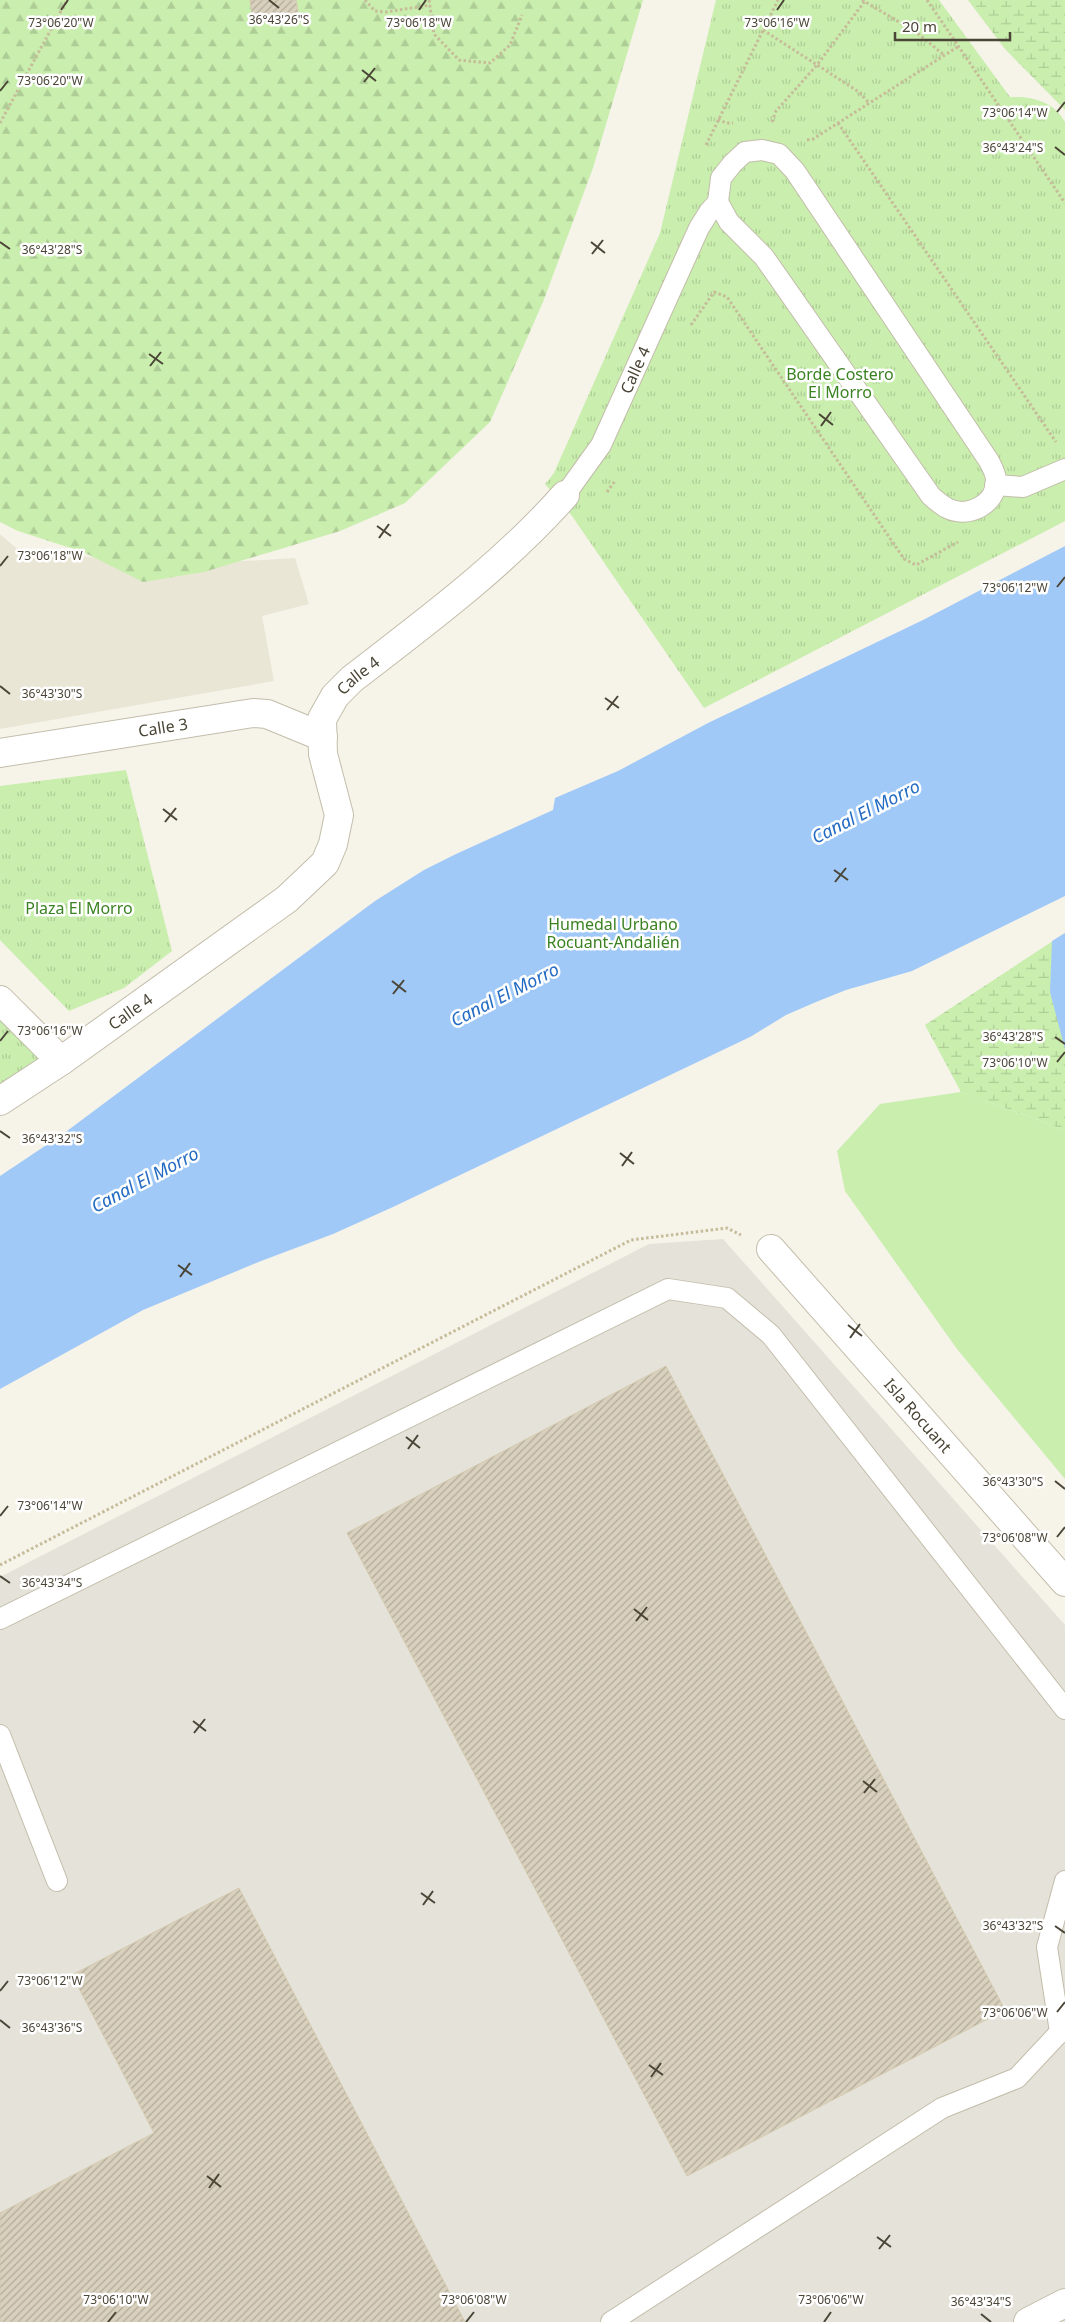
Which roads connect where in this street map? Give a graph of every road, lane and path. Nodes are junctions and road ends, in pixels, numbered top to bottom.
1 (67, 0) edge
2 (365, 0) edge
3 (429, 0) edge
4 (927, 0) edge
5 (864, 1) edge
6 (430, 5) junction
7 (522, 15) dead end
8 (763, 30) dead end
9 (959, 46) junction
10 (944, 55) junction
11 (817, 65) junction
12 (869, 103) junction
13 (718, 119) dead end
14 (0, 122) edge
15 (763, 122) dead end
16 (772, 122) junction
17 (743, 123) dead end
18 (779, 124) dead end
19 (838, 124) junction
20 (804, 140) dead end
21 (718, 202) junction
22 (1065, 203) edge
23 (685, 334) dead end
24 (1065, 440) edge
25 (1057, 444) junction
26 (1065, 469) edge
27 (616, 479) dead end
28 (1034, 482) junction
29 (995, 486) junction
30 (606, 494) dead end
31 (565, 495) joint
32 (959, 541) dead end
33 (323, 738) junction
34 (0, 753) edge
35 (0, 1000) edge
36 (61, 1061) junction
37 (0, 1101) edge
38 (771, 1249) joint
39 (0, 1565) edge
40 (1065, 1582) edge
41 (0, 1619) edge
42 (1065, 1708) edge
43 (0, 1736) edge
44 (57, 1881) dead end
45 (1065, 1881) edge
46 (1062, 2032) edge
47 (1065, 2303) edge
48 (611, 2322) edge
49 (1028, 2322) edge

1 - 14 path
2 - 6 path
3 - 6 path
4 - 9 path
5 - 10 path
5 - 11 path
6 - 7 path
8 - 11 path
9 - 10 path
9 - 22 path
10 - 12 path
11 - 12 path
11 - 16 path
12 - 19 path
13 - 17 path
15 - 16 path
16 - 18 path
19 - 20 path
19 - 25 path
21 - 29 lane
21 - 29 lane
21 - 31 lane, Calle 4
23 - 32 path
24 - 25 path
25 - 28 path
26 - 28 lane
27 - 30 path
28 - 29 lane
31 - 33 street, Calle 4
33 - 34 street, Calle 3
33 - 36 street, Calle 4
35 - 36 street
36 - 37 street, Calle 4
38 - 39 path
38 - 40 street, Isla Rocuant
41 - 42 lane
43 - 44 lane
45 - 46 lane
46 - 48 lane
47 - 49 street

